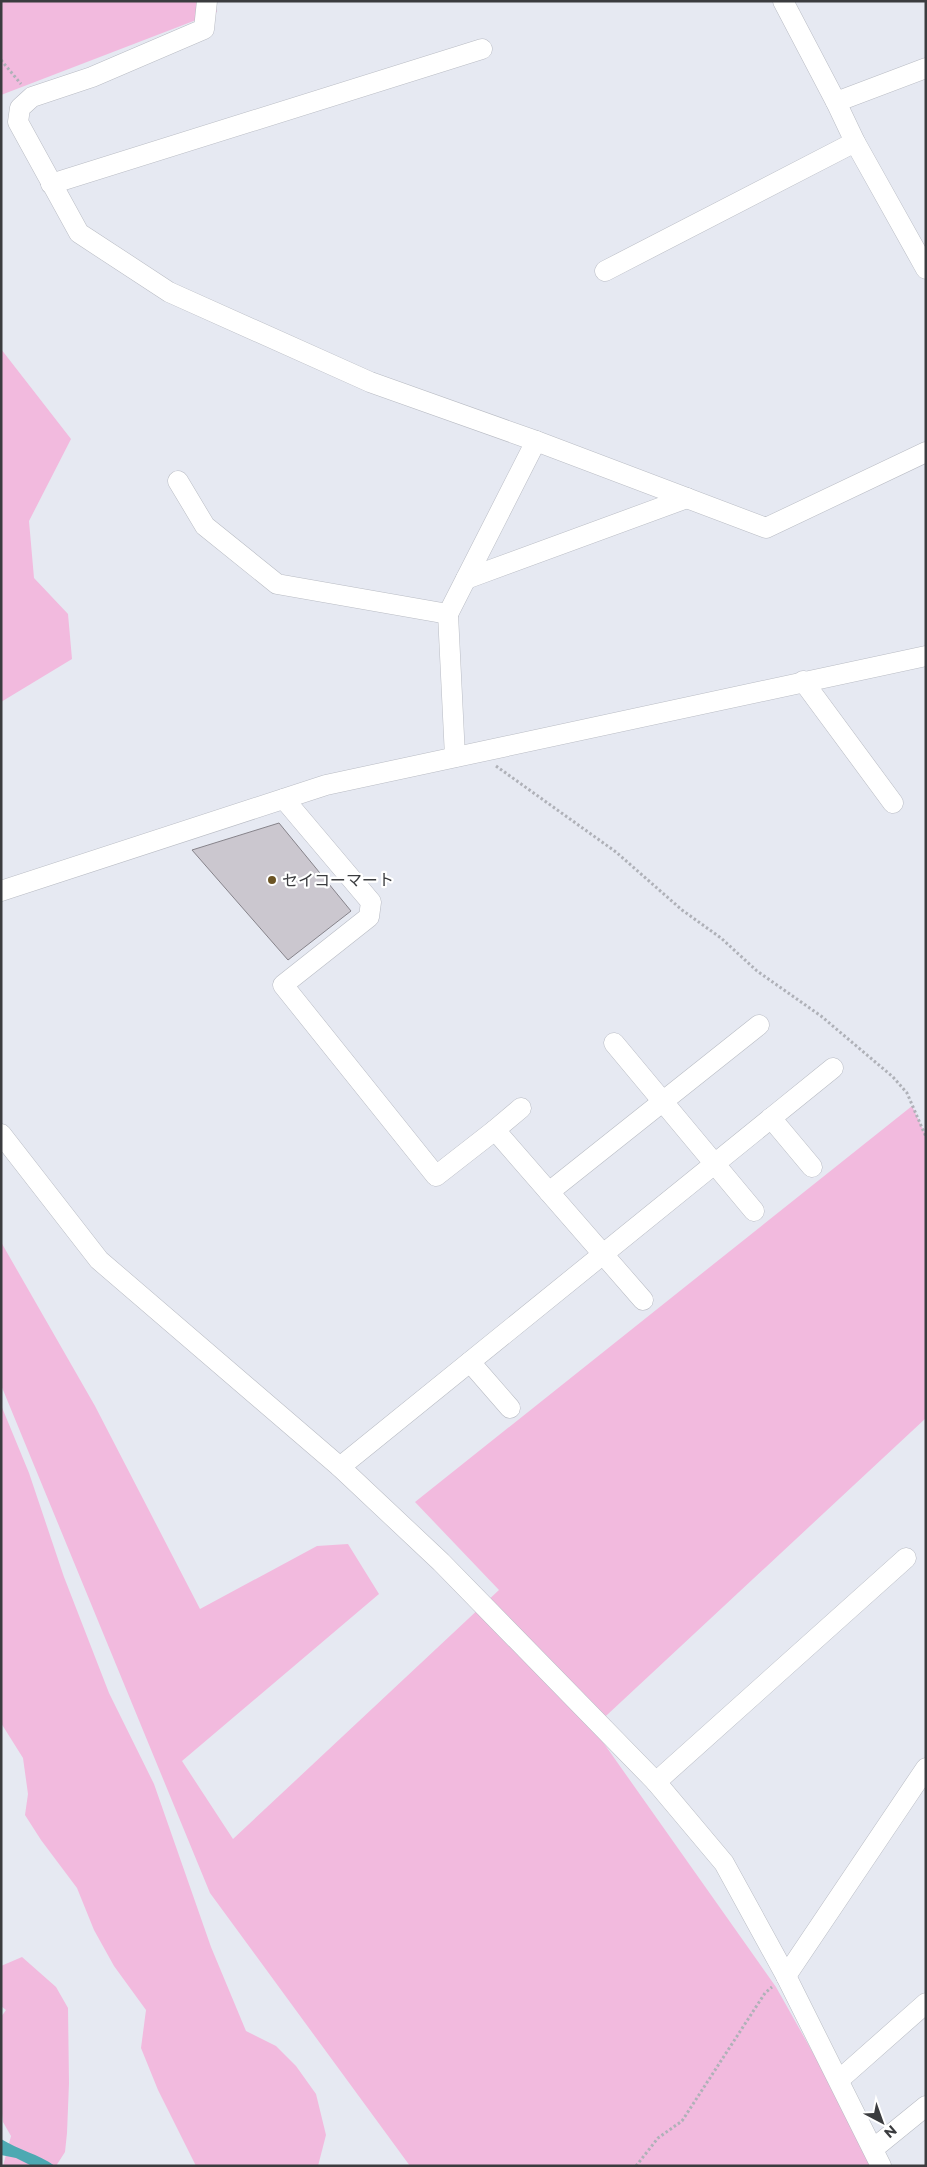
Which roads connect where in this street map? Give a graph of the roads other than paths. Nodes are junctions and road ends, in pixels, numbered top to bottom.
1 (207, 1) edge
2 (783, 1) edge
3 (482, 49) dead end
4 (926, 68) edge
5 (836, 102) junction
6 (854, 142) junction
7 (51, 184) junction
8 (926, 269) edge
9 (605, 271) dead end
10 (536, 441) junction
11 (926, 452) edge
12 (178, 481) dead end
13 (687, 498) junction
14 (466, 579) junction
15 (448, 614) junction
16 (926, 656) edge
17 (803, 681) junction
18 (464, 755) junction
19 (284, 799) junction
20 (893, 803) dead end
21 (1, 892) edge
22 (759, 1025) dead end
23 (614, 1043) dead end
24 (833, 1068) dead end
25 (663, 1101) junction
26 (520, 1108) dead end
27 (771, 1118) junction
28 (495, 1130) junction
29 (1, 1134) edge
30 (715, 1163) junction
31 (812, 1167) dead end
32 (549, 1192) junction
33 (754, 1211) dead end
34 (603, 1254) junction
35 (643, 1300) dead end
36 (470, 1362) junction
37 (510, 1408) dead end
38 (340, 1467) junction
39 (906, 1558) dead end
40 (926, 1768) edge
41 (656, 1782) junction
42 (786, 1976) junction
43 (926, 2003) edge
44 (839, 2080) junction
45 (926, 2106) edge
46 (877, 2158) edge

1 - 7 street
2 - 5 street
3 - 7 street
4 - 5 street
5 - 6 street
6 - 8 street
6 - 9 street
7 - 10 street
10 - 13 street
10 - 14 street
11 - 13 street
12 - 15 street
13 - 14 street
14 - 15 street
15 - 18 street
16 - 17 street
17 - 18 street
17 - 20 street
18 - 19 street
19 - 21 street
19 - 28 street
22 - 25 street
23 - 25 street
24 - 27 street
25 - 30 street
25 - 32 street
26 - 28 street
27 - 30 street
27 - 31 street
28 - 32 street
29 - 38 street
30 - 33 street
30 - 34 street
32 - 34 street
34 - 35 street
34 - 36 street
36 - 37 street
36 - 38 street
38 - 41 street
39 - 41 street
40 - 42 street
41 - 42 street
42 - 44 street
43 - 44 street
44 - 46 street
45 - 46 street

